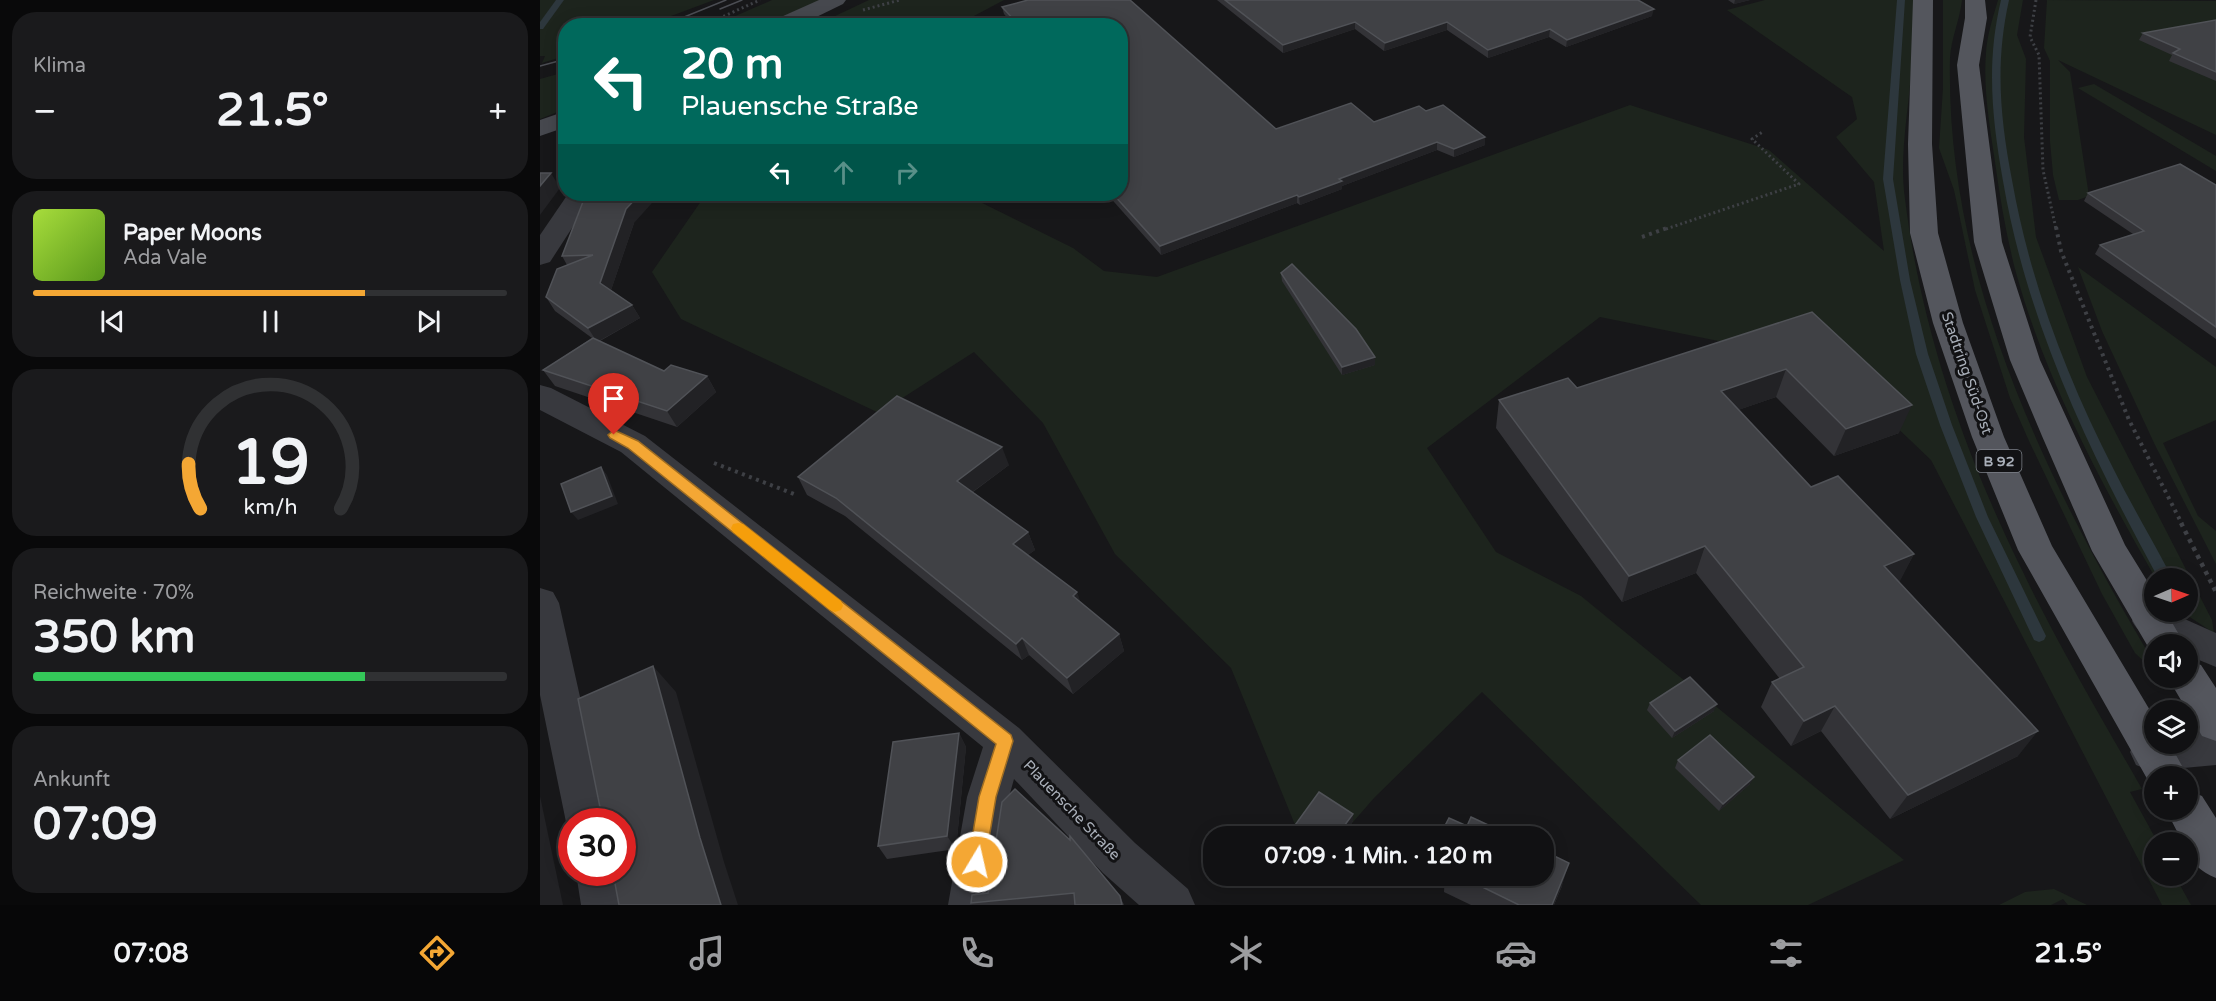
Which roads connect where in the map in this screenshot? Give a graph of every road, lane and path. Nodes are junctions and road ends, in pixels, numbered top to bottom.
1 (760, 0) edge
2 (836, 0) edge
3 (1923, 0) edge
4 (1975, 0) edge
5 (2036, 0) edge
6 (721, 18) edge
7 (797, 18) edge
8 (558, 121) edge
9 (540, 129) edge
10 (1764, 131) dead end
11 (576, 201) edge
12 (1642, 237) dead end
13 (540, 256) edge
14 (540, 396) edge
15 (2216, 592) edge
16 (540, 603) edge
17 (2159, 633) edge
18 (2216, 651) edge
19 (2194, 688) edge
20 (2216, 723) edge
21 (1005, 741) junction
22 (2216, 746) edge
23 (2159, 765) edge
24 (584, 808) edge
25 (2193, 820) edge
26 (2216, 857) edge
27 (600, 886) edge
28 (604, 905) edge
29 (970, 905) edge
30 (1172, 905) edge

1 - 6 path
2 - 7 main road
3 - 23 main road, Stadtring Süd-Ost / B 92
4 - 17 main road
5 - 15 path
8 - 9 main road
10 - 12 path
11 - 13 street
14 - 21 street, Plauensche Straße
16 - 24 street
17 - 18 street
19 - 20 main road
21 - 29 street
21 - 30 street, Plauensche Straße
22 - 23 street
25 - 26 main road
27 - 28 street

